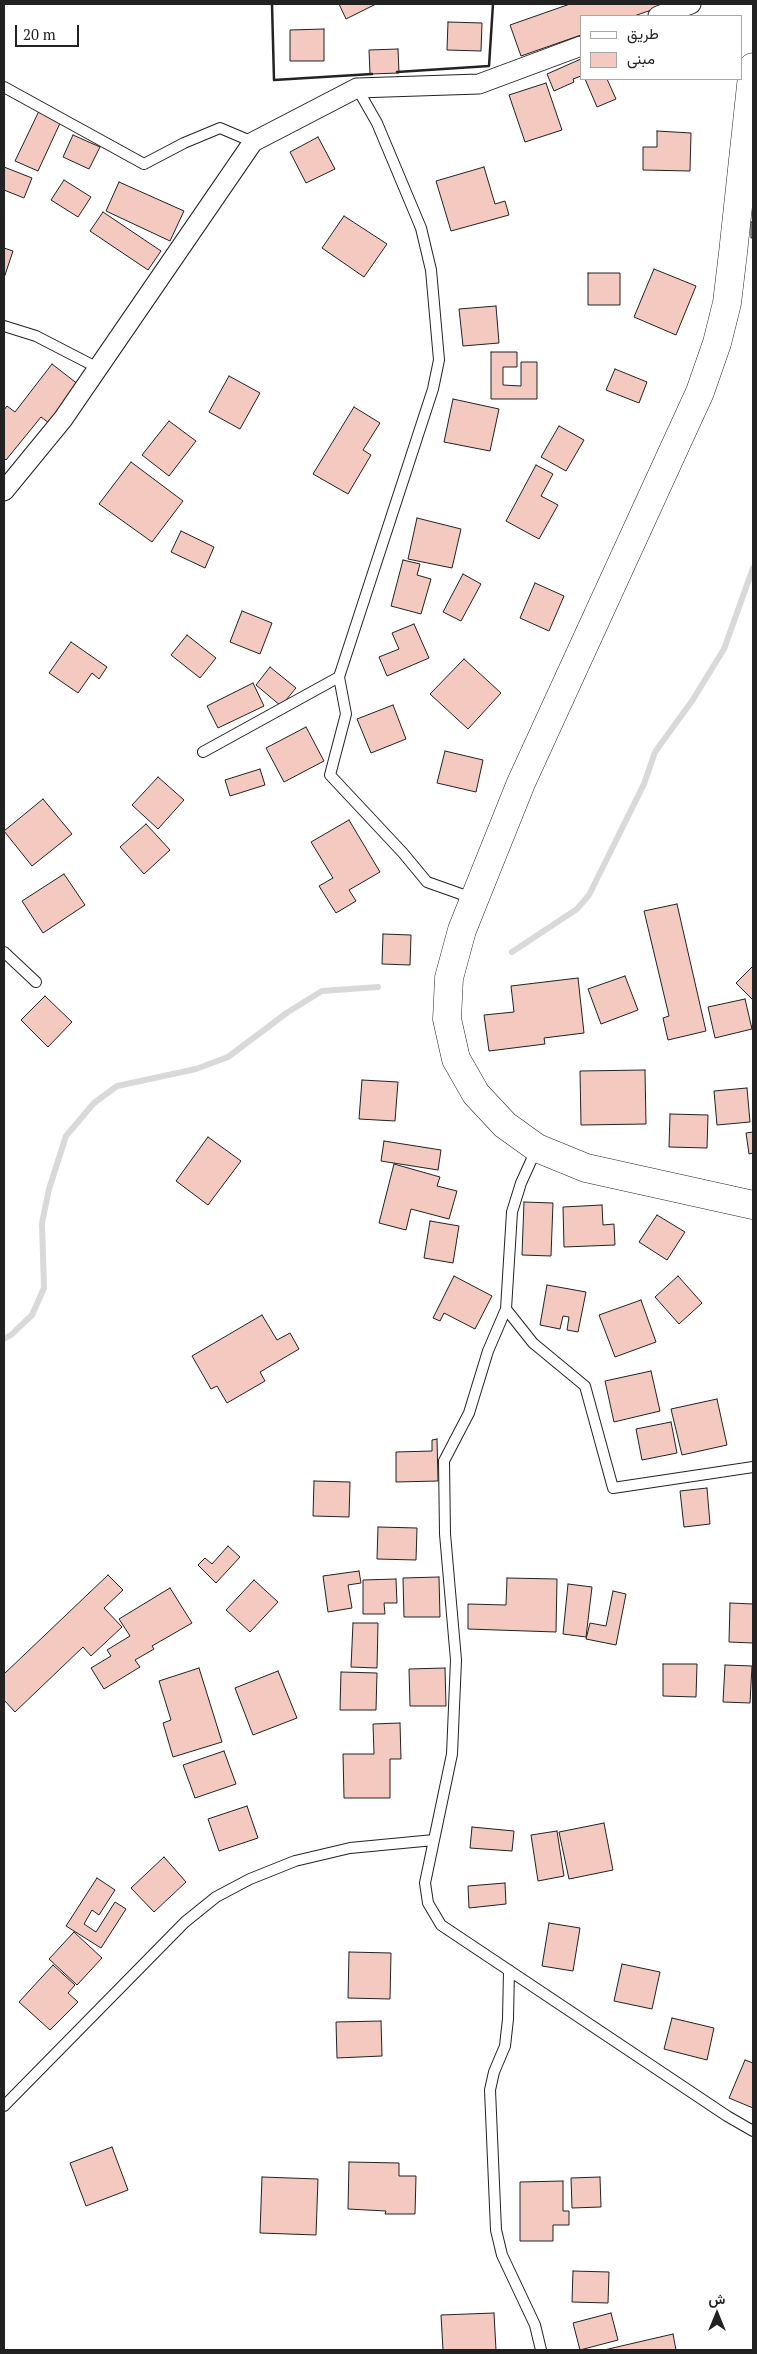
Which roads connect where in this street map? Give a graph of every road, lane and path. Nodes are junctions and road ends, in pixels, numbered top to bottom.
1 (691, 4) edge
2 (661, 15) edge
3 (580, 46) edge
4 (753, 67) edge
5 (4, 87) edge
6 (357, 88) junction
7 (254, 142) junction
8 (4, 326) edge
9 (98, 368) junction
10 (4, 491) edge
11 (339, 677) junction
12 (203, 752) dead end
13 (474, 899) junction
14 (4, 952) edge
15 (36, 982) dead end
16 (537, 1148) junction
17 (753, 1205) edge
18 (506, 1309) junction
19 (753, 1467) edge
20 (434, 1840) junction
21 (509, 1970) junction
22 (4, 2106) edge
23 (753, 2131) edge
24 (541, 2350) edge

1 - 2 street
3 - 6 street
4 - 13 street
5 - 7 lane
6 - 7 street
6 - 11 lane
7 - 9 street
8 - 9 lane
9 - 10 street
11 - 12 lane
11 - 13 lane
13 - 16 street
14 - 15 lane
16 - 17 street
16 - 18 lane
18 - 19 lane
18 - 20 lane
20 - 21 lane
20 - 22 lane
21 - 23 lane
21 - 24 lane

